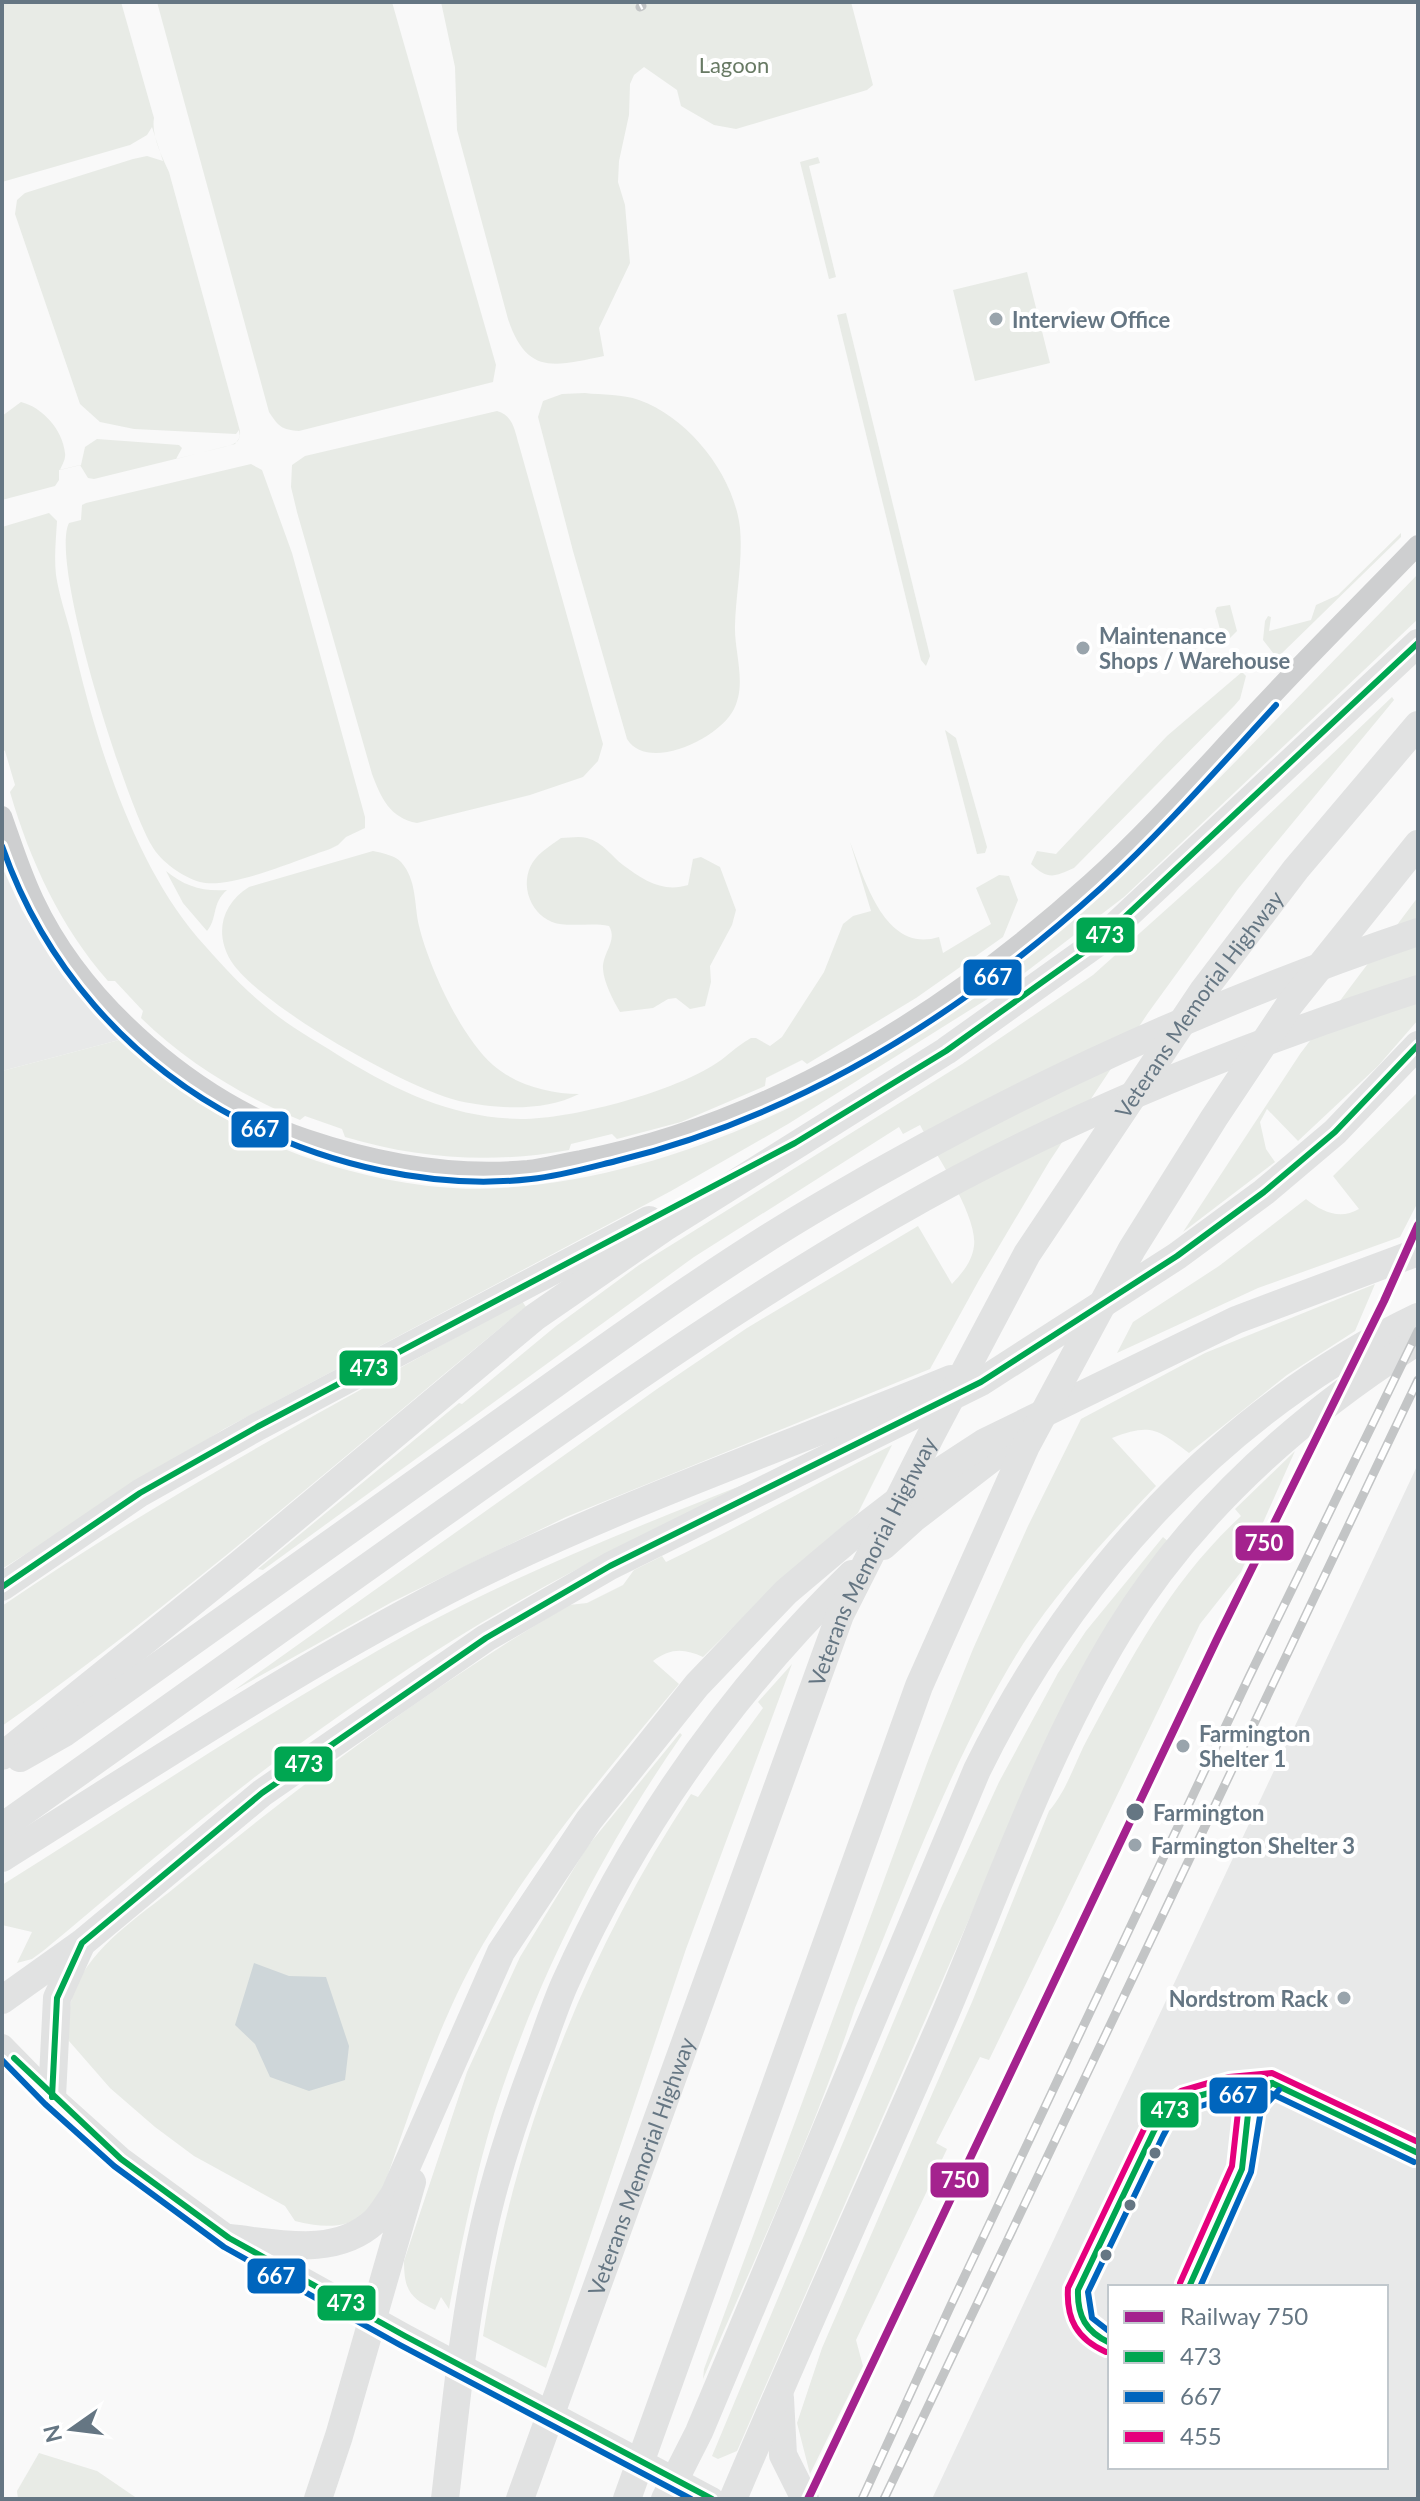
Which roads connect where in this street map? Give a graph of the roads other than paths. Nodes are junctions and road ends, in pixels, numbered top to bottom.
1 (1418, 545) edge
2 (1418, 643) edge
3 (1418, 725) edge
4 (2, 816) edge
5 (1418, 844) edge
6 (1418, 932) edge
7 (1418, 989) edge
8 (1418, 1045) edge
9 (795, 1143) junction
10 (1418, 1252) edge
11 (1418, 1317) edge
12 (1418, 1341) edge
13 (1069, 1402) junction
14 (877, 1422) junction
15 (2, 1587) edge
16 (2, 1756) edge
17 (2, 1769) edge
18 (2, 1827) edge
19 (2, 1858) edge
20 (82, 1943) junction
21 (2, 2000) edge
22 (2, 2046) edge
23 (1272, 2083) dead end
24 (52, 2097) junction
25 (430, 2116) junction
26 (1418, 2153) edge
27 (229, 2238) junction
28 (372, 2317) junction
29 (779, 2389) junction
30 (800, 2490) edge
31 (707, 2497) edge
32 (318, 2499) edge
33 (445, 2499) edge
34 (520, 2499) edge
35 (627, 2499) edge
36 (665, 2499) edge
37 (733, 2499) edge

1 - 4 street
2 - 9 highway
3 - 34 highway, Veterans Memorial Highway
5 - 35 highway
6 - 17 highway
7 - 18 highway
8 - 14 highway
9 - 15 highway
9 - 16 highway
10 - 13 highway
11 - 36 highway
12 - 29 highway
13 - 25 highway
13 - 33 highway
14 - 19 highway
14 - 20 highway
20 - 21 highway
20 - 24 highway
22 - 24 main road
23 - 26 street
24 - 27 main road
25 - 27 highway
25 - 28 highway
27 - 28 main road
28 - 31 main road
28 - 32 highway
29 - 30 highway
29 - 37 highway

